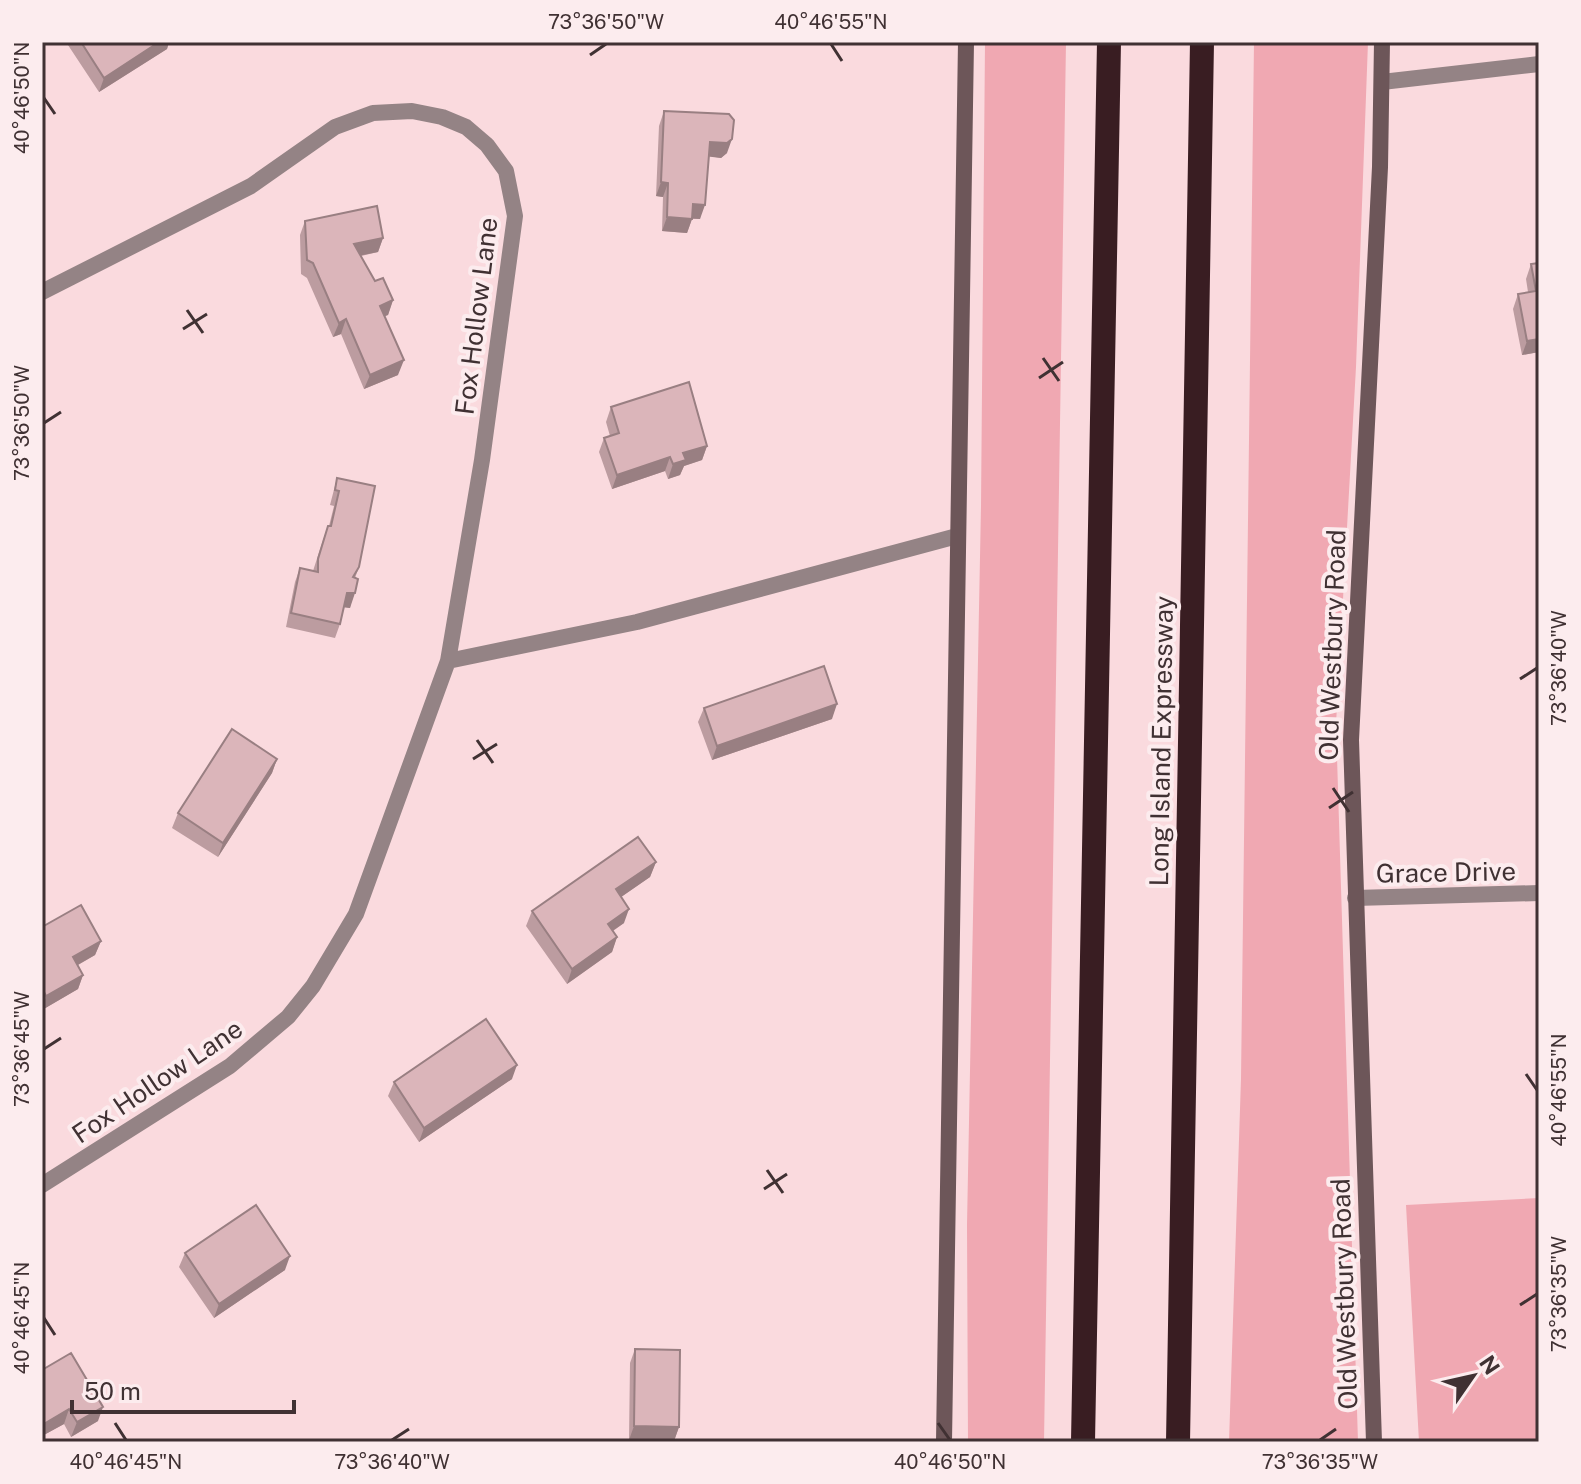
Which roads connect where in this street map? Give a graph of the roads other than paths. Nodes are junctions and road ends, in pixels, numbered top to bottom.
1 (966, 42) edge
2 (1109, 42) edge
3 (1202, 42) edge
4 (1382, 42) edge
5 (1539, 64) edge
6 (1382, 82) junction
7 (42, 292) edge
8 (957, 536) junction
9 (448, 661) junction
10 (1539, 893) edge
11 (1355, 898) junction
12 (42, 1185) edge
13 (944, 1442) edge
14 (1083, 1442) edge
15 (1178, 1442) edge
16 (1374, 1442) edge

1 - 8 main road
2 - 14 highway
3 - 15 highway, Long Island Expressway
4 - 6 main road, Old Westbury Road
5 - 6 street
6 - 11 main road, Old Westbury Road
7 - 9 street, Fox Hollow Lane
8 - 9 street
8 - 13 main road
9 - 12 street, Fox Hollow Lane
10 - 11 street, Grace Drive
11 - 16 main road, Old Westbury Road

